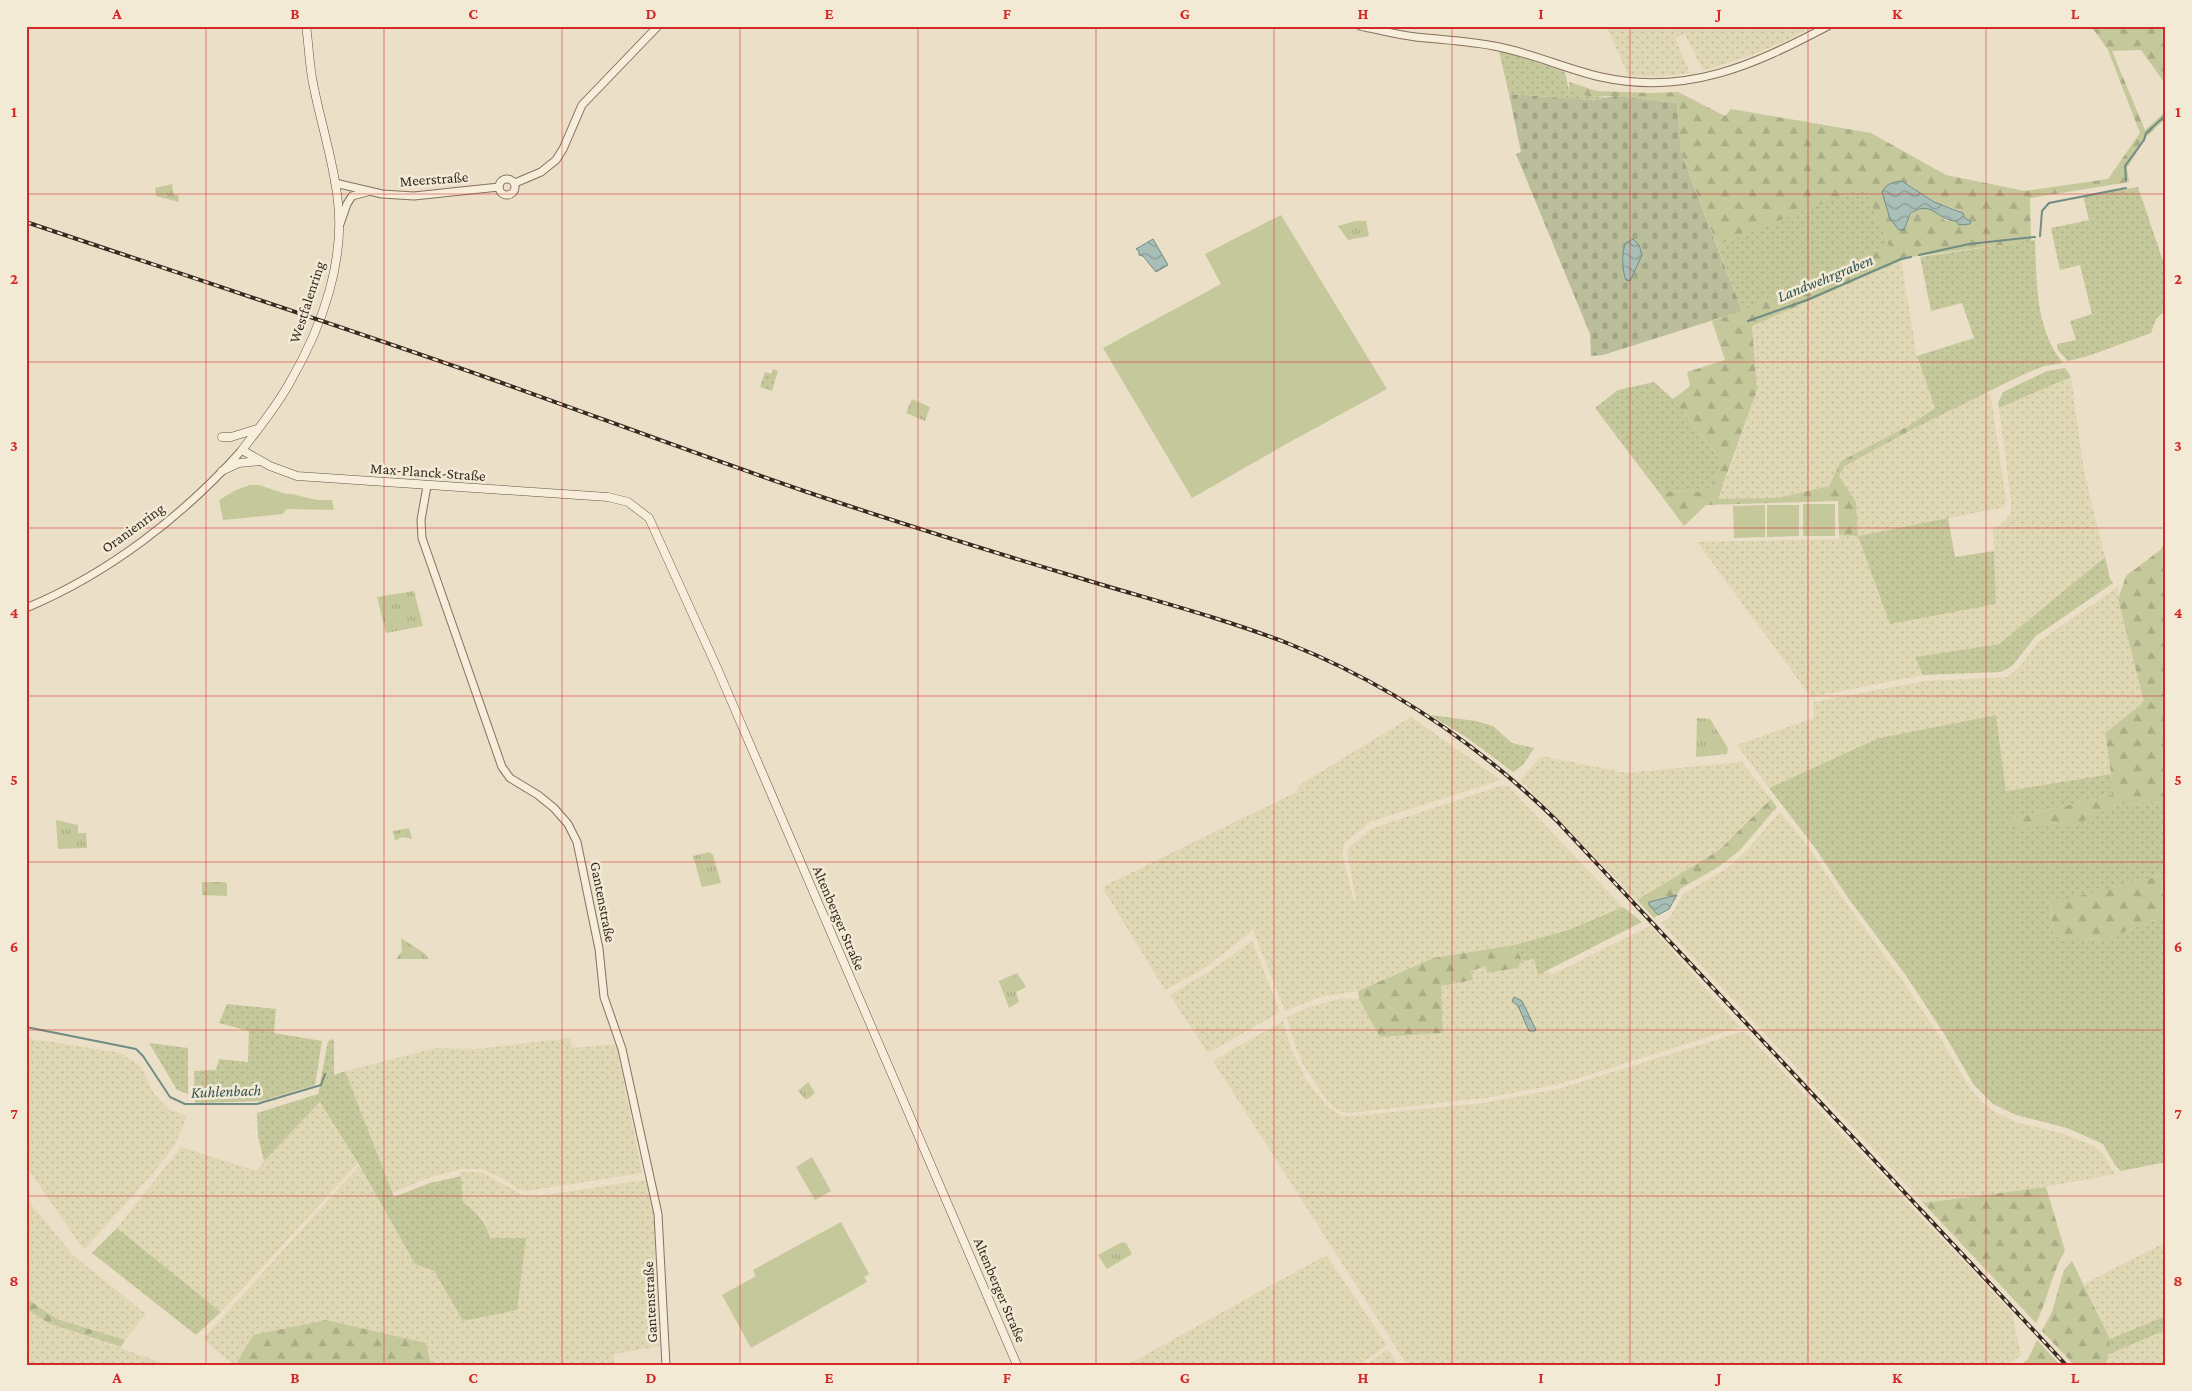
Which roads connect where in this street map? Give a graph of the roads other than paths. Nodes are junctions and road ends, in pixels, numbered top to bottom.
1 (306, 26) edge
2 (658, 26) edge
3 (1360, 26) edge
4 (1828, 26) edge
5 (335, 183) junction
6 (515, 184) junction
7 (499, 187) junction
8 (370, 192) junction
9 (340, 224) junction
10 (257, 429) junction
11 (222, 437) dead end
12 (242, 450) junction
13 (260, 461) junction
14 (222, 471) junction
15 (427, 486) junction
16 (617, 499) joint
17 (26, 608) edge
18 (666, 1365) edge
19 (1018, 1365) edge

1 - 5 main road, Westfalenring
2 - 6 street
3 - 4 street
5 - 8 street, Meerstraße
5 - 9 main road, Westfalenring
6 - 7 street
6 - 7 street
7 - 8 street, Meerstraße
8 - 9 street
9 - 10 main road, Westfalenring
10 - 11 main road
10 - 12 main road, Westfalenring
12 - 13 main road, Max-Planck-Straße
12 - 14 street, Oranienring
13 - 14 main road
13 - 15 main road, Max-Planck-Straße
14 - 17 street, Oranienring
15 - 16 main road, Max-Planck-Straße
15 - 18 street, Gantenstraße
16 - 19 main road, Altenberger Straße

